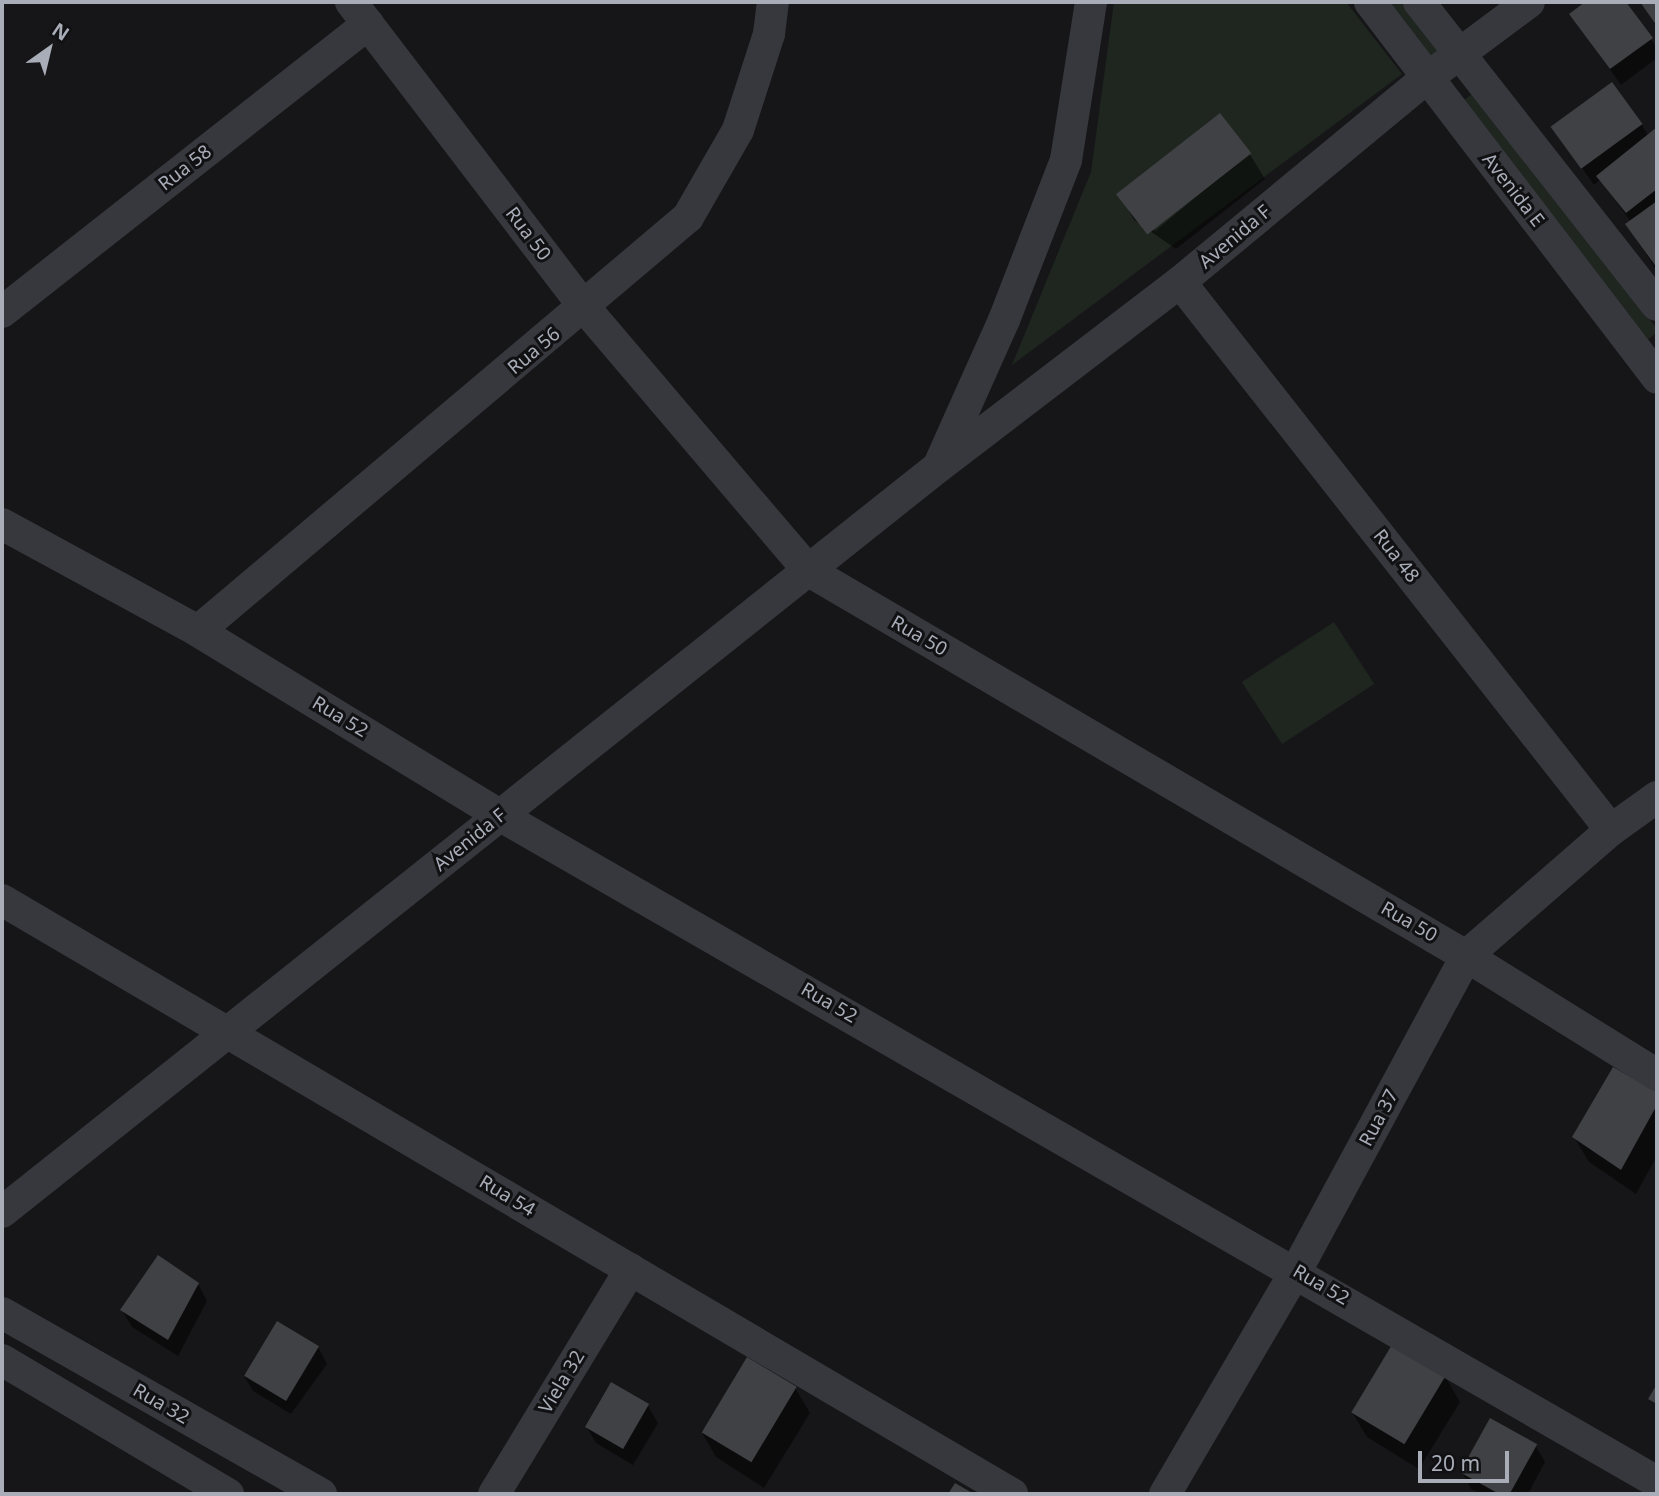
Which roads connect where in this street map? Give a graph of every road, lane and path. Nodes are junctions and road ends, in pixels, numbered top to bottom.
1 (773, 2) edge
2 (1091, 2) edge
3 (1370, 2) edge
4 (1419, 2) edge
5 (1529, 2) edge
6 (360, 13) edge
7 (1459, 54) junction
8 (1427, 78) junction
9 (1180, 282) junction
10 (1657, 305) edge
11 (585, 308) junction
12 (2, 312) edge
13 (1657, 378) edge
14 (938, 467) junction
15 (2, 524) edge
16 (809, 571) junction
17 (198, 631) junction
18 (1657, 797) edge
19 (501, 816) junction
20 (1611, 830) junction
21 (2, 900) edge
22 (1466, 956) junction
23 (229, 1032) junction
24 (1657, 1075) edge
25 (2, 1212) edge
26 (631, 1269) junction
27 (1296, 1271) junction
28 (2, 1313) edge
29 (2, 1360) edge
30 (1657, 1482) edge
31 (228, 1494) edge
32 (321, 1494) edge
33 (494, 1494) edge
34 (1012, 1494) edge
35 (1165, 1494) edge

1 - 11 street, Rua 56
2 - 14 street, Avenida F
3 - 8 street, Avenida E
4 - 7 street
5 - 7 street, Avenida F
6 - 11 street, Rua 50
6 - 12 street, Rua 58
7 - 8 street, Avenida F
7 - 10 street
8 - 9 street, Avenida F
8 - 13 street, Avenida E
9 - 14 street, Avenida F
9 - 20 street, Rua 48
11 - 16 street, Rua 50
11 - 17 street, Rua 56
14 - 16 street, Avenida F
15 - 17 street, Rua 52
16 - 19 street, Avenida F
16 - 22 street, Rua 50
17 - 19 street, Rua 52
18 - 20 street, Rua 37
19 - 23 street, Avenida F
19 - 27 street, Rua 52
20 - 22 street, Rua 37
21 - 23 street, Rua 54
22 - 24 street, Rua 50
22 - 27 street, Rua 37
23 - 25 street, Avenida F
23 - 26 street, Rua 54
26 - 33 street, Viela 32
26 - 34 street, Rua 54
27 - 30 street, Rua 52
27 - 35 street, Rua 37
28 - 32 street, Rua 32
29 - 31 street

